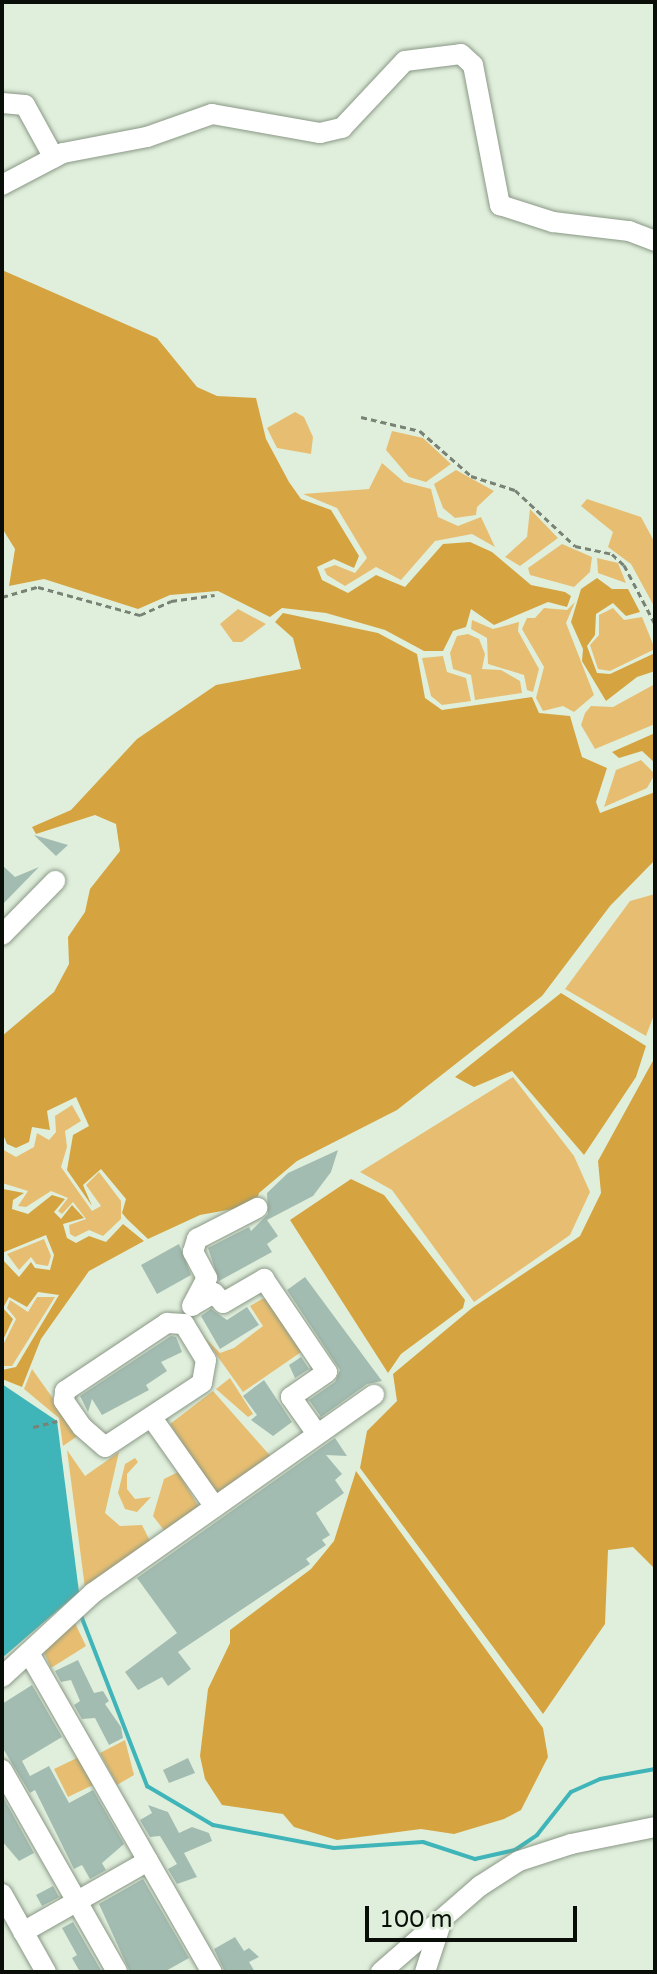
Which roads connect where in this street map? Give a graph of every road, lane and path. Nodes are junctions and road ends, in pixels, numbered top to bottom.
1 (2, 103) edge
2 (54, 158) junction
3 (2, 185) edge
4 (655, 241) edge
5 (361, 417) dead end
6 (215, 595) dead end
7 (2, 597) edge
8 (655, 624) edge
9 (55, 881) dead end
10 (2, 935) edge
11 (257, 1208) dead end
12 (193, 1305) junction
13 (184, 1324) junction
14 (374, 1395) dead end
15 (152, 1418) junction
16 (61, 1420) dead end
17 (33, 1427) dead end
18 (310, 1439) junction
19 (215, 1507) junction
20 (29, 1653) junction
21 (2, 1677) edge
22 (2, 1770) edge
23 (655, 1827) edge
24 (148, 1861) junction
25 (2, 1894) edge
26 (77, 1902) junction
27 (443, 1919) junction
28 (23, 1932) junction
29 (46, 1972) edge
30 (117, 1972) edge
31 (212, 1972) edge
32 (381, 1972) edge
33 (425, 1972) edge

1 - 2 street
2 - 3 street
2 - 4 street
5 - 8 path
6 - 7 path
9 - 10 street
11 - 12 street
12 - 13 street
12 - 18 street
13 - 15 street
13 - 15 street
14 - 18 street
15 - 19 street
16 - 17 path
18 - 19 street
19 - 20 street
20 - 21 street
20 - 24 street
22 - 26 street
23 - 27 street
24 - 26 street
24 - 31 street
25 - 28 street
26 - 28 street
26 - 30 street
27 - 32 street
27 - 33 street
28 - 29 street

